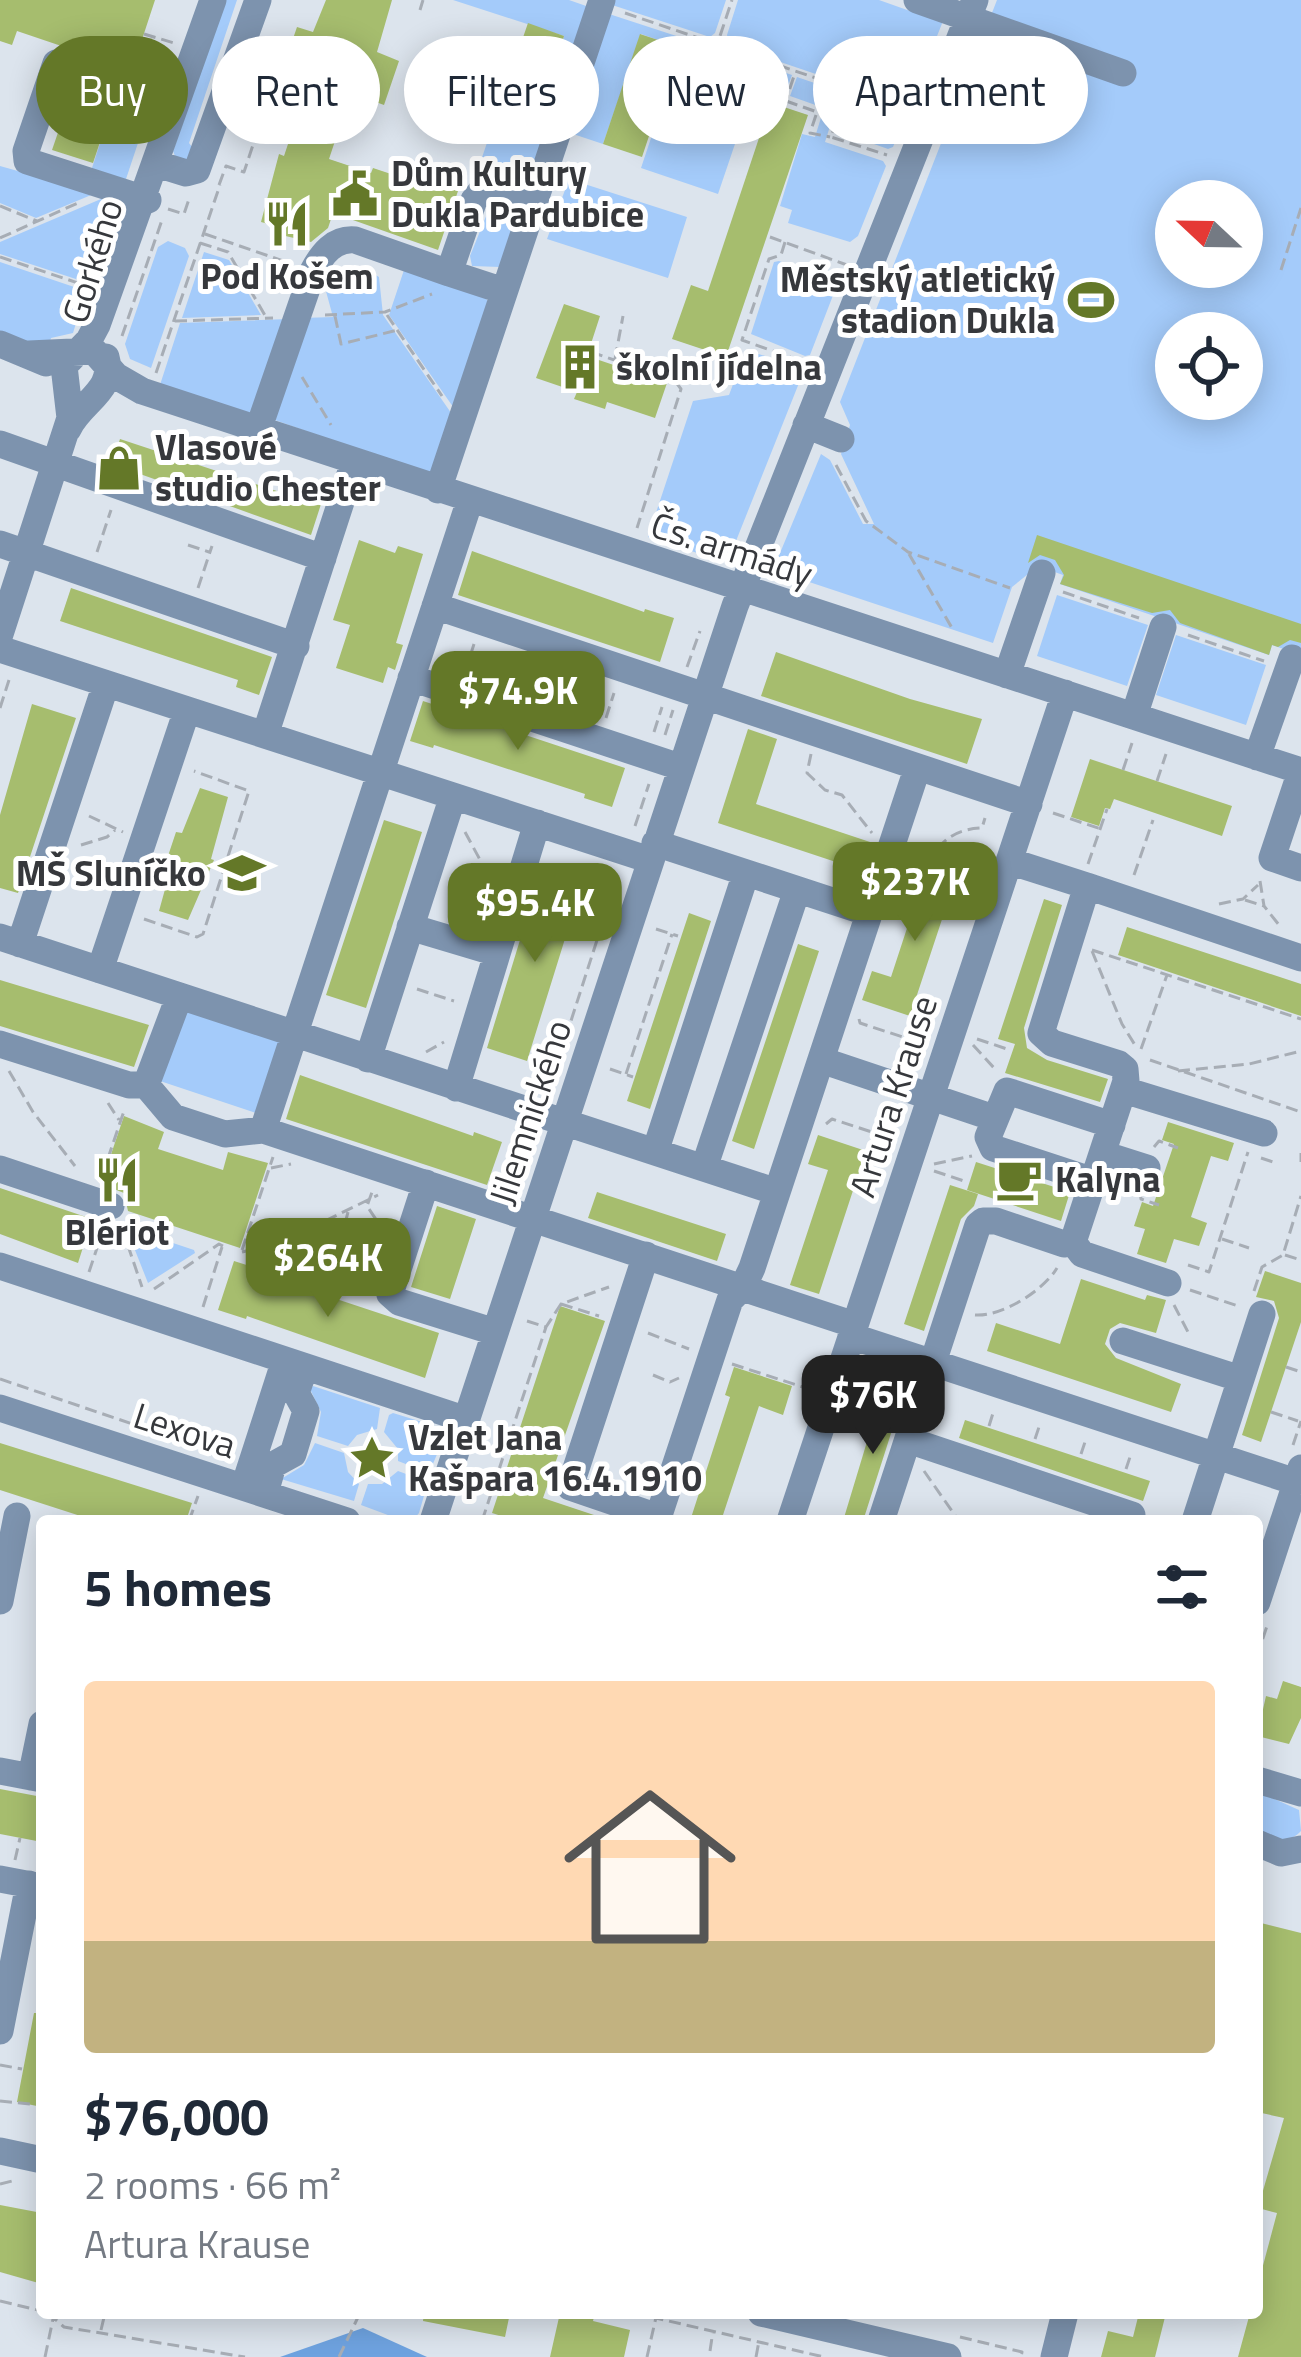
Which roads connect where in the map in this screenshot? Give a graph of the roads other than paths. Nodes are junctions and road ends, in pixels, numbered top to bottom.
1 (213, 0) edge
2 (258, 0) edge
3 (917, 0) edge
4 (601, 2) edge
5 (971, 9) edge
6 (1123, 74) dead end
7 (36, 122) edge
8 (157, 164) junction
9 (145, 199) junction
10 (533, 205) junction
11 (459, 276) junction
12 (504, 292) junction
13 (0, 344) edge
14 (76, 352) junction
15 (114, 353) junction
16 (29, 354) junction
17 (65, 383) junction
18 (148, 384) junction
19 (97, 394) junction
20 (806, 425) junction
21 (258, 430) junction
22 (66, 433) junction
23 (0, 444) edge
24 (837, 448) road end
25 (354, 462) junction
26 (56, 463) junction
27 (438, 490) junction
28 (470, 500) junction
29 (13, 548) edge
30 (323, 558) junction
31 (1039, 585) road end
32 (741, 590) junction
33 (435, 606) junction
34 (2, 618) edge
35 (1163, 626) dead end
36 (296, 646) junction
37 (0, 650) edge
38 (1292, 658) dead end
39 (1007, 675) junction
40 (411, 678) junction
41 (106, 684) junction
42 (685, 689) junction
43 (1065, 693) junction
44 (187, 710) junction
45 (1134, 725) junction
46 (265, 735) junction
47 (1257, 757) junction
48 (662, 761) junction
49 (916, 769) junction
50 (1301, 771) edge
51 (380, 772) junction
52 (451, 800) junction
53 (1029, 804) junction
54 (537, 823) junction
55 (644, 852) junction
56 (1009, 861) junction
57 (1301, 868) edge
58 (746, 873) junction
59 (1084, 886) junction
60 (797, 890) junction
61 (869, 913) junction
62 (410, 927) junction
63 (10, 941) edge
64 (497, 953) junction
65 (1296, 957) edge
66 (100, 970) junction
67 (179, 997) junction
68 (294, 1035) junction
69 (4, 1046) edge
70 (368, 1059) junction
71 (820, 1060) junction
72 (139, 1085) junction
73 (456, 1088) junction
74 (1124, 1090) junction
75 (931, 1096) junction
76 (994, 1118) junction
77 (552, 1119) junction
78 (1112, 1125) junction
79 (272, 1132) junction
80 (1256, 1139) road end
81 (655, 1151) junction
82 (704, 1168) junction
83 (1099, 1168) junction
84 (1147, 1168) dead end
85 (0, 1169) edge
86 (415, 1179) junction
87 (777, 1192) junction
88 (103, 1203) road end
89 (533, 1218) junction
90 (1070, 1243) junction
91 (0, 1266) edge
92 (643, 1266) junction
93 (1178, 1274) road end
94 (743, 1287) junction
95 (1262, 1314) dead end
96 (506, 1325) junction
97 (853, 1331) junction
98 (1123, 1341) dead end
99 (933, 1362) junction
100 (295, 1363) junction
101 (1241, 1379) junction
102 (0, 1408) edge
103 (467, 1420) junction
104 (907, 1442) junction
105 (1216, 1456) junction
106 (1299, 1475) edge
107 (254, 1490) junction
108 (329, 1515) edge
109 (435, 1515) edge
110 (647, 1515) edge
111 (659, 1515) edge
112 (792, 1515) edge
113 (883, 1515) edge
114 (1129, 1515) edge
115 (1197, 1515) edge
116 (20, 1517) edge
117 (1263, 1585) edge
118 (0, 1600) edge
119 (0, 1771) edge
120 (36, 1778) edge
121 (1263, 1782) edge
122 (1301, 1793) edge
123 (1263, 1846) edge
124 (1301, 1850) edge
125 (0, 1879) edge
126 (35, 1886) edge
127 (0, 2031) edge
128 (0, 2151) edge
129 (34, 2168) edge
130 (1064, 2319) edge
131 (760, 2327) edge
132 (815, 2338) edge
133 (948, 2357) edge
134 (1054, 2357) edge

1 - 8 street, Gorkého
2 - 8 street
3 - 5 street
4 - 10 street
5 - 6 street
5 - 20 street, Jilemnického
7 - 9 street
8 - 9 street, Gorkého
9 - 14 street, Gorkého
9 - 15 street, Gorkého
10 - 11 street
10 - 12 street
11 - 12 street
11 - 21 street
12 - 27 street
13 - 16 street, Čs. armády
14 - 15 street, Čs. armády
14 - 16 street, Čs. armády
14 - 17 street, Gorkého
15 - 18 street, Čs. armády
15 - 19 street, Gorkého
16 - 17 street, Čs. armády
17 - 19 street, Čs. armády
17 - 22 street, Gorkého
18 - 19 street, Čs. armády
18 - 21 street, Čs. armády
19 - 22 street, Gorkého
20 - 24 street
20 - 32 street, Jilemnického
21 - 25 street, Čs. armády
22 - 26 street, Gorkého
23 - 26 street
25 - 27 street, Čs. armády
25 - 30 street
26 - 29 street, Gorkého
26 - 30 street
27 - 28 street, Čs. armády
28 - 32 street, Čs. armády
28 - 33 street
29 - 34 street, Gorkého
29 - 36 street
30 - 36 street
31 - 39 street
32 - 39 street, Čs. armády
32 - 42 street, Jilemnického
33 - 40 street
33 - 42 street
35 - 45 street
36 - 46 street
37 - 41 street
38 - 47 street
39 - 43 street, Čs. armády
40 - 48 street
40 - 51 street
41 - 44 street
41 - 63 street
42 - 48 street, Jilemnického
42 - 49 street
43 - 45 street, Čs. armády
43 - 53 street, Artura Krause
44 - 46 street
44 - 66 street
45 - 47 street, Čs. armády
46 - 51 street
47 - 50 street, Čs. armády
48 - 55 street, Jilemnického
49 - 53 street
49 - 61 street
50 - 57 street
51 - 52 street
51 - 68 street
52 - 54 street
52 - 62 street
53 - 56 street, Artura Krause
54 - 55 street
54 - 64 street
55 - 58 street
55 - 77 street, Jilemnického
56 - 59 street
56 - 75 street, Artura Krause
58 - 60 street
58 - 81 street
59 - 65 street
59 - 74 street
60 - 61 street
60 - 82 street
61 - 71 street
62 - 64 street
62 - 70 street
63 - 66 street
64 - 73 street
66 - 67 street
67 - 68 street
67 - 72 street
68 - 70 street
68 - 79 street
69 - 72 street
70 - 73 street
71 - 75 street
71 - 87 street
72 - 79 street
73 - 77 street
74 - 78 street
74 - 80 street
75 - 76 street
75 - 97 street, Artura Krause
76 - 78 street
76 - 83 street
77 - 81 street
77 - 89 street, Jilemnického
78 - 83 street
79 - 86 street
81 - 82 street
82 - 87 street
83 - 84 street
83 - 90 street
85 - 88 street
86 - 89 street
86 - 96 street
87 - 94 street
89 - 92 street
89 - 96 street, Jilemnického
90 - 93 street
90 - 99 street
91 - 100 street
92 - 94 street
92 - 110 street
94 - 97 street
94 - 111 street
95 - 101 street
96 - 103 street, Jilemnického
97 - 99 street
97 - 112 street, Artura Krause
98 - 101 street
99 - 104 street
99 - 105 street
100 - 103 street
100 - 107 street
101 - 105 street
102 - 107 street, Lexova
103 - 109 street, Jilemnického
104 - 113 street
104 - 114 street
105 - 106 street
105 - 115 street
106 - 117 street
107 - 108 street, Lexova
116 - 118 street
119 - 120 street
121 - 122 street
123 - 124 street
125 - 126 street
126 - 127 street
128 - 129 street
130 - 134 street
131 - 132 street
132 - 133 street

